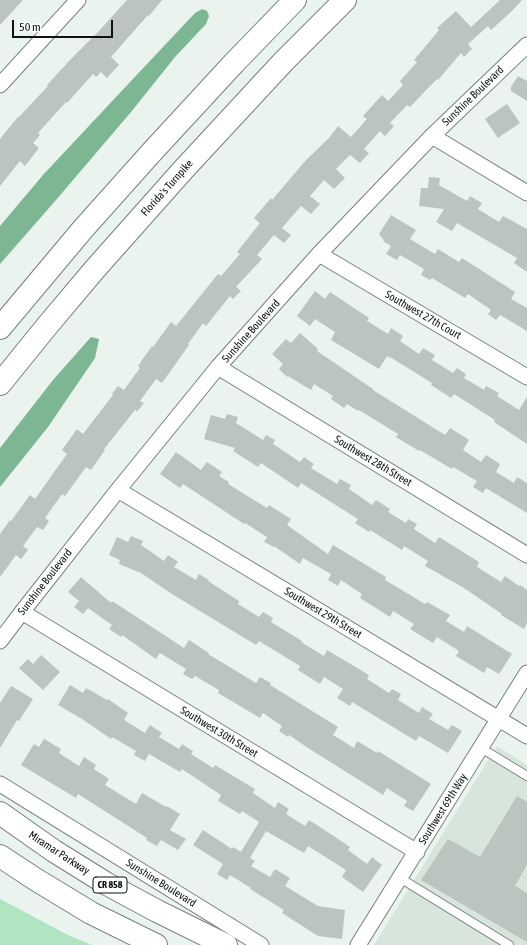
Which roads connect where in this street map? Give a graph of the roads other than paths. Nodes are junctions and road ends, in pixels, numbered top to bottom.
1 (78, 0) edge
2 (295, 0) edge
3 (345, 0) edge
4 (527, 45) edge
5 (0, 85) edge
6 (432, 136) junction
7 (527, 194) edge
8 (320, 254) junction
9 (0, 328) edge
10 (218, 367) junction
11 (527, 377) edge
12 (0, 384) edge
13 (118, 490) junction
14 (527, 555) edge
15 (22, 612) junction
16 (0, 641) edge
17 (527, 673) edge
18 (499, 720) junction
19 (527, 736) edge
20 (481, 748) junction
21 (527, 776) edge
22 (0, 784) edge
23 (0, 813) edge
24 (417, 852) junction
25 (0, 856) edge
26 (400, 878) junction
27 (156, 945) edge
28 (226, 945) edge
29 (261, 945) edge
30 (358, 945) edge
31 (509, 945) edge

1 - 5 street
2 - 9 main road
3 - 12 main road, Florida's Turnpike
4 - 6 street, Sunshine Boulevard
6 - 7 street
6 - 8 street, Sunshine Boulevard
8 - 10 street, Sunshine Boulevard
8 - 11 street, Southwest 27th Court
10 - 13 street, Sunshine Boulevard
10 - 14 street, Southwest 28th Street
13 - 15 street, Sunshine Boulevard
13 - 18 street, Southwest 29th Street
15 - 16 street, Sunshine Boulevard
15 - 24 street, Southwest 30th Street
17 - 18 street, Southwest 69th Way
18 - 19 street, Southwest 29th Street
18 - 20 street, Southwest 69th Way
20 - 21 lane
20 - 24 street, Southwest 69th Way
22 - 29 street, Sunshine Boulevard
23 - 28 main road, Miramar Parkway / CR 858
24 - 26 street, Southwest 69th Way
25 - 27 main road
26 - 30 street, Southwest 69th Way
26 - 31 lane

